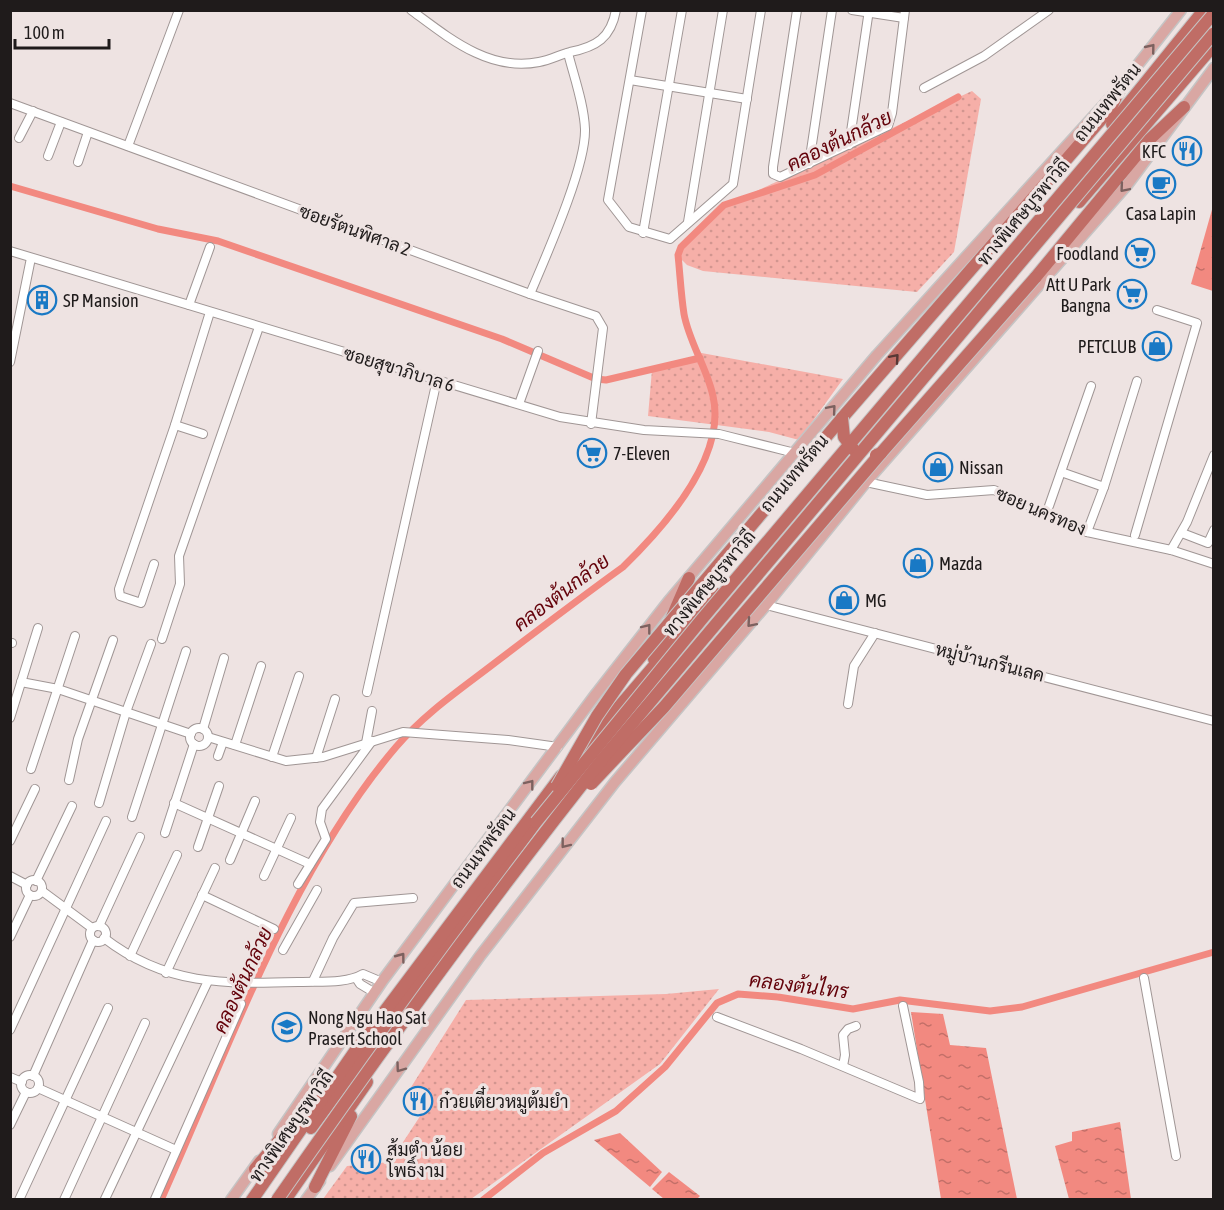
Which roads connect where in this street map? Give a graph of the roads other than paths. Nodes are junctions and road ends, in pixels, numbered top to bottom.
1 (179, 10) edge
2 (411, 10) edge
3 (616, 10) edge
4 (642, 10) edge
5 (682, 10) edge
6 (723, 10) edge
7 (761, 10) edge
8 (797, 10) edge
9 (832, 10) edge
10 (852, 10) edge
11 (1048, 10) edge
12 (1204, 10) edge
13 (1180, 11) edge
14 (869, 12) edge
15 (1214, 13) edge
16 (905, 14) edge
17 (1214, 33) edge
18 (1214, 45) edge
19 (568, 53) junction
20 (1214, 68) edge
21 (630, 80) junction
22 (1121, 86) junction
23 (1179, 86) junction
24 (669, 87) junction
25 (924, 88) dead end
26 (710, 93) junction
27 (747, 99) junction
28 (10, 103) edge
29 (1184, 108) junction
30 (33, 111) junction
31 (1116, 111) junction
32 (61, 122) junction
33 (88, 132) junction
34 (19, 138) dead end
35 (1150, 140) junction
36 (849, 145) junction
37 (128, 146) junction
38 (48, 156) dead end
39 (78, 162) dead end
40 (809, 164) junction
41 (688, 222) junction
42 (643, 233) junction
43 (210, 247) dead end
44 (10, 251) edge
45 (31, 258) junction
46 (530, 294) junction
47 (189, 306) junction
48 (1158, 310) dead end
49 (210, 312) junction
50 (259, 327) junction
51 (12, 350) edge
52 (538, 351) dead end
53 (10, 362) edge
54 (437, 380) junction
55 (1137, 381) dead end
56 (1091, 386) dead end
57 (519, 404) junction
58 (842, 418) junction
59 (591, 424) junction
60 (175, 425) junction
61 (203, 434) dead end
62 (795, 453) junction
63 (881, 453) junction
64 (1214, 455) edge
65 (1061, 472) junction
66 (866, 482) junction
67 (1104, 487) junction
68 (1049, 506) dead end
69 (1214, 530) edge
70 (1087, 532) junction
71 (1182, 533) junction
72 (1135, 535) dead end
73 (1210, 545) edge
74 (1170, 550) junction
75 (154, 564) dead end
76 (1214, 564) edge
77 (689, 578) junction
78 (766, 605) junction
79 (38, 628) dead end
80 (875, 633) junction
81 (75, 636) dead end
82 (162, 639) dead end
83 (113, 640) dead end
84 (151, 644) dead end
85 (186, 651) dead end
86 (224, 658) dead end
87 (261, 666) dead end
88 (650, 668) junction
89 (299, 676) dead end
90 (21, 682) junction
91 (58, 689) junction
92 (367, 693) dead end
93 (335, 699) dead end
94 (93, 701) junction
95 (848, 704) dead end
96 (372, 711) dead end
97 (126, 712) junction
98 (10, 718) edge
99 (1214, 721) edge
100 (163, 725) junction
101 (203, 729) junction
102 (191, 734) junction
103 (208, 737) junction
104 (223, 742) junction
105 (369, 742) junction
106 (194, 744) junction
107 (235, 745) junction
108 (558, 747) junction
109 (218, 756) dead end
110 (272, 757) junction
111 (316, 758) junction
112 (31, 769) dead end
113 (69, 780) dead end
114 (219, 786) dead end
115 (34, 789) dead end
116 (255, 801) dead end
117 (99, 803) dead end
118 (174, 803) junction
119 (72, 806) dead end
120 (132, 817) dead end
121 (210, 818) junction
122 (291, 818) dead end
123 (106, 821) dead end
124 (541, 826) junction
125 (165, 833) dead end
126 (241, 834) junction
127 (140, 837) dead end
128 (10, 841) edge
129 (198, 847) dead end
130 (275, 849) junction
131 (177, 855) dead end
132 (230, 860) dead end
133 (310, 864) junction
134 (215, 868) dead end
135 (10, 876) edge
136 (264, 876) dead end
137 (36, 880) junction
138 (298, 884) dead end
139 (27, 885) junction
140 (317, 890) dead end
141 (42, 891) junction
142 (30, 895) junction
143 (202, 895) junction
144 (413, 898) dead end
145 (67, 909) junction
146 (95, 927) junction
147 (274, 928) dead end
148 (10, 937) edge
149 (104, 938) junction
150 (93, 940) junction
151 (283, 950) dead end
152 (130, 956) junction
153 (166, 973) junction
154 (356, 978) junction
155 (1144, 978) dead end
156 (208, 981) junction
157 (313, 981) junction
158 (382, 982) junction
159 (375, 993) junction
160 (241, 1004) dead end
161 (903, 1006) dead end
162 (108, 1008) dead end
163 (717, 1017) dead end
164 (145, 1023) dead end
165 (856, 1026) dead end
166 (10, 1030) edge
167 (360, 1044) junction
168 (843, 1066) junction
169 (372, 1074) junction
170 (33, 1076) junction
171 (10, 1077) edge
172 (22, 1082) junction
173 (38, 1088) junction
174 (26, 1092) junction
175 (65, 1100) junction
176 (102, 1116) junction
177 (10, 1125) edge
178 (138, 1134) junction
179 (176, 1150) junction
180 (1176, 1156) dead end
181 (255, 1168) junction
182 (310, 1194) edge
183 (233, 1197) edge
184 (287, 1197) edge
185 (105, 1199) edge
186 (155, 1199) edge
187 (20, 1200) edge
188 (64, 1200) edge
189 (252, 1200) edge
190 (261, 1200) edge
191 (277, 1200) edge

1 - 37 street
2 - 19 street
3 - 19 street
4 - 21 street
5 - 24 street
6 - 26 street
7 - 27 street
8 - 40 street
9 - 40 street
10 - 14 street
11 - 25 street
12 - 31 highway, ถนนเทพรัตน
22 -> 13 main road, ถนนเทพรัตน
14 - 16 street
14 - 36 street
15 - 124 highway, ทางพิเศษบูรพาวิถี, bridge
16 - 36 street
17 - 124 highway, ทางพิเศษบูรพาวิถี, bridge
18 - 23 highway
19 - 46 street
20 - 29 main road
21 - 24 street
21 - 42 street
22 - 31 highway
62 -> 22 main road, ถนนเทพรัตน
23 - 35 highway
23 - 169 highway
24 - 26 street
24 - 42 street
26 - 27 street
26 - 41 street
27 - 41 street
28 - 30 street, ซอยรัตนพิศาล 2
29 - 35 highway
29 -> 66 main road
30 - 32 street, ซอยรัตนพิศาล 2
30 - 34 street
58 -> 31 highway
31 - 88 highway, ถนนเทพรัตน
32 - 33 street, ซอยรัตนพิศาล 2
32 - 38 street
33 - 37 street, ซอยรัตนพิศาล 2
33 - 39 street
35 - 63 highway, bridge
36 - 40 street
37 - 46 street, ซอยรัตนพิศาล 2
41 - 42 street
43 - 47 street
44 - 45 street, ซอยสุขาภิบาล 6
45 - 47 street, ซอยสุขาภิบาล 6
45 - 51 street
46 - 59 street, ซอยรัตนพิศาล 2
47 - 49 street, ซอยสุขาภิบาล 6
48 - 72 street
49 - 50 street, ซอยสุขาภิบาล 6
49 - 60 street
50 - 54 street, ซอยสุขาภิบาล 6
50 - 82 street
51 - 53 street
52 - 57 street
54 - 57 street, ซอยสุขาภิบาล 6
54 - 92 street
55 - 67 street
56 - 65 street
57 - 59 street, ซอยสุขาภิบาล 6
58 - 63 highway, bridge
58 - 124 highway, bridge
59 - 62 street, ซอยสุขาภิบาล 6
60 - 61 street
60 - 75 street
62 - 77 main road, ถนนเทพรัตน
63 - 124 highway, bridge
64 - 71 street
65 - 67 street
65 - 68 street
66 - 70 street, ซอย นครทอง
66 - 78 main road
67 - 70 street
69 - 73 street
70 - 74 street, ซอย นครทอง
71 - 73 street
71 - 74 street
74 - 76 street, ซอย นครทอง
77 - 88 highway
108 -> 77 main road, ถนนเทพรัตน
78 - 80 street, หมู่บ้านกรีนเลค
78 -> 182 main road
79 - 90 street
80 - 95 street
80 - 99 street, หมู่บ้านกรีนเลค
81 - 91 street
83 - 94 street
84 - 97 street
85 - 100 street
86 - 101 street
87 - 107 street
88 - 167 highway, ถนนเทพรัตน
89 - 110 street
90 - 91 street
90 - 98 street
91 - 94 street
91 - 112 street
93 - 111 street
94 - 97 street
94 - 113 street
96 - 105 street
97 - 100 street
97 - 117 street
100 - 102 street
100 - 120 street
101 - 102 street
101 - 103 street
102 - 106 street
103 - 104 street
103 - 106 street
104 - 107 street
104 - 109 street
105 - 108 street
105 - 111 street
105 - 133 street
106 - 118 street
107 - 110 street
158 -> 108 main road, ถนนเทพรัตน
110 - 111 street
114 - 121 street
115 - 128 street
116 - 126 street
118 - 121 street
118 - 125 street
119 - 137 street
121 - 126 street
121 - 129 street
122 - 130 street
123 - 145 street
124 - 190 highway, ทางพิเศษบูรพาวิถี
124 - 191 highway, ทางพิเศษบูรพาวิถี, bridge
126 - 130 street
126 - 132 street
127 - 146 street
130 - 133 street
130 - 136 street
131 - 152 street
133 - 138 street
134 - 143 street
135 - 139 street
137 - 139 street
137 - 141 street
139 - 142 street
140 - 151 street
141 - 142 street
141 - 145 street
142 - 148 street
143 - 147 street
143 - 153 street
144 - 157 street
145 - 146 street
145 - 166 street
146 - 149 street
146 - 150 street
149 - 150 street
149 - 152 street
150 - 170 street
152 - 153 street
153 - 156 street
154 - 157 street
154 - 158 street
154 - 159 street
155 - 180 street
156 - 157 street
156 - 178 street
158 - 159 main road, ถนนเทพรัตน
159 - 181 main road, ถนนเทพรัตน
160 - 179 street
161 - 168 street
162 - 175 street
163 - 168 street
164 - 176 street
165 - 168 street
167 - 181 highway
167 - 189 highway, ถนนเทพรัตน
169 - 182 highway
169 - 184 highway
170 - 172 street
170 - 173 street
171 - 172 street
172 - 174 street
173 - 174 street
173 - 175 street
174 - 177 street
175 - 176 street
175 - 187 street
176 - 178 street
176 - 188 street
178 - 179 street
178 - 185 street
179 - 186 street
181 - 183 main road, ถนนเทพรัตน

